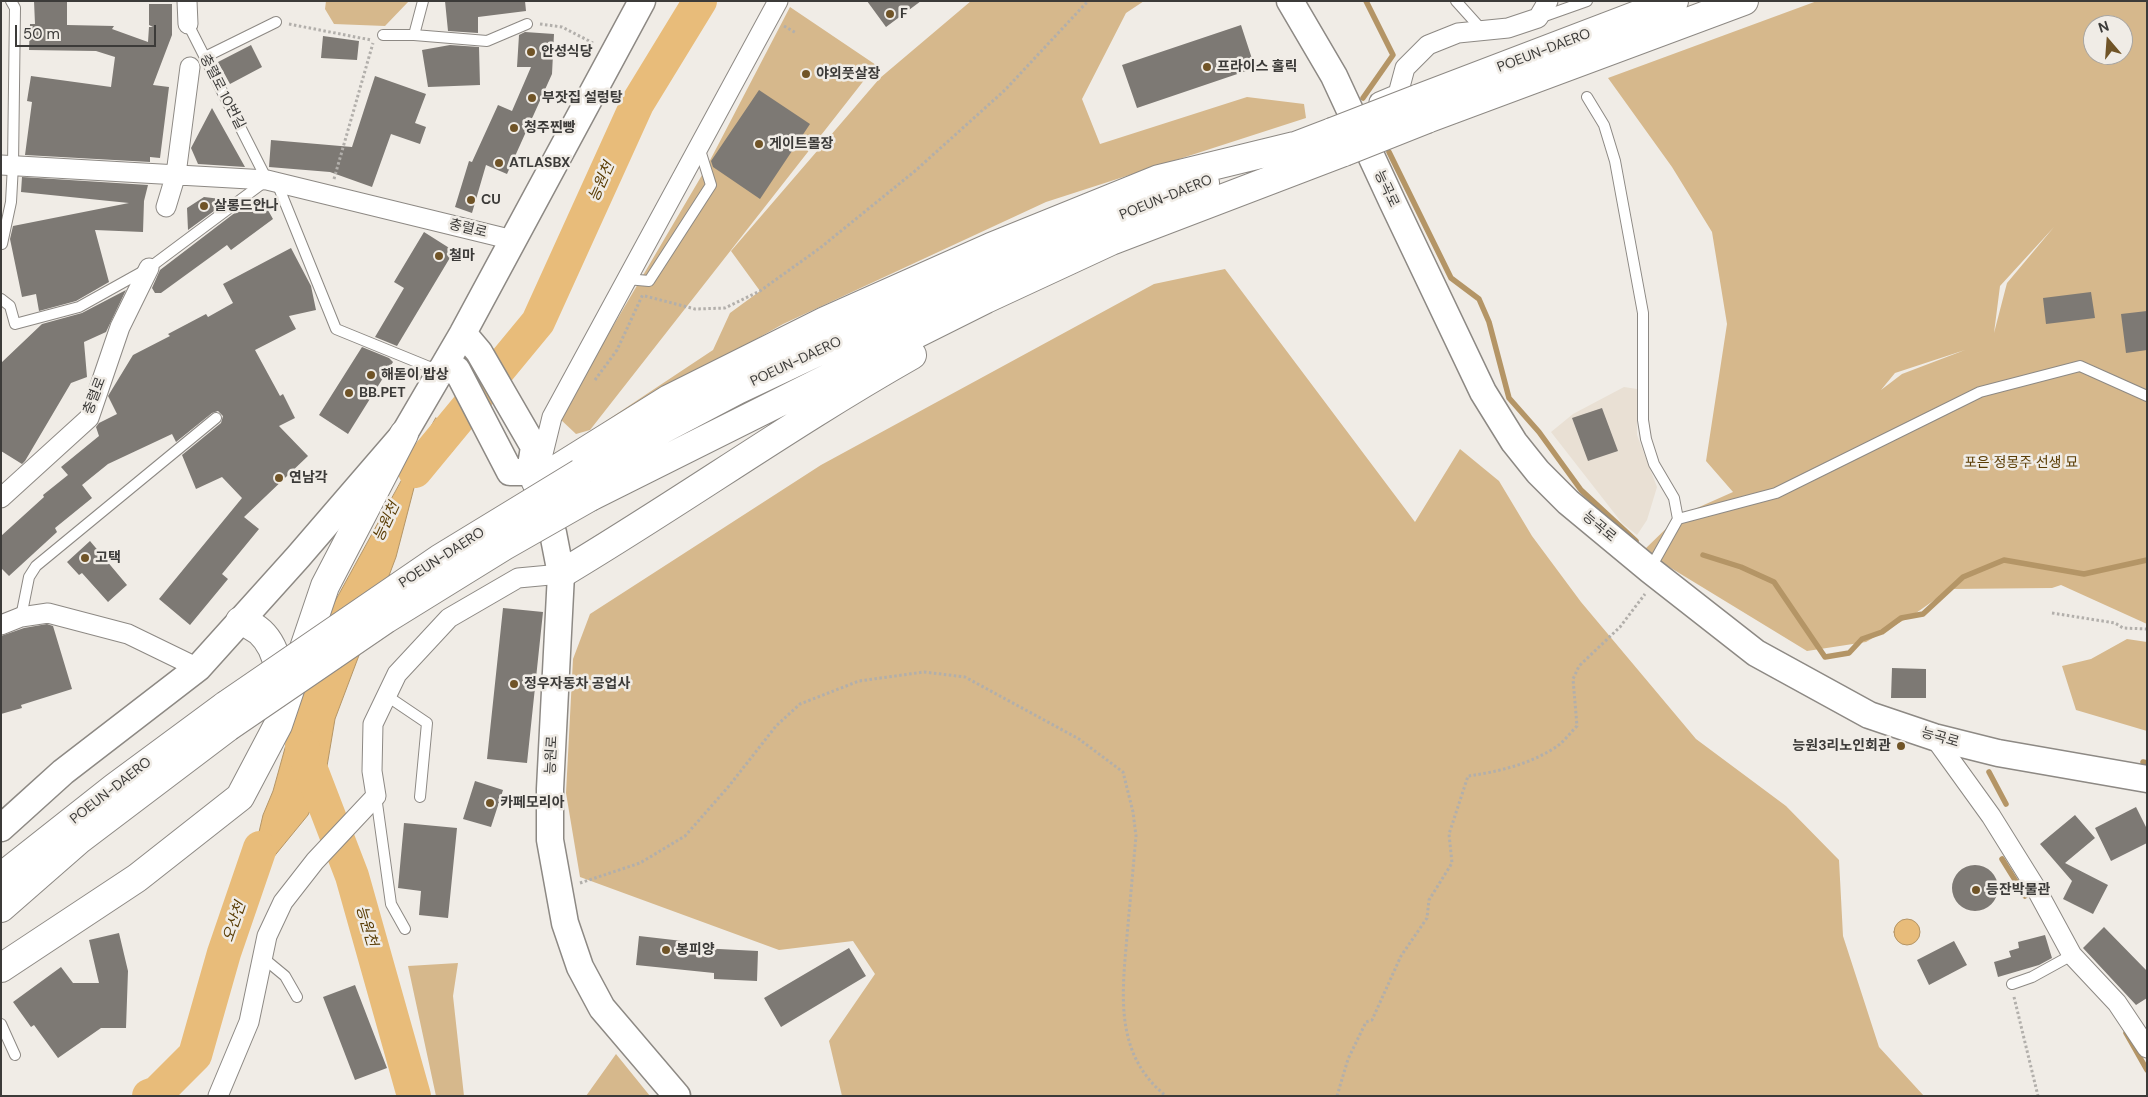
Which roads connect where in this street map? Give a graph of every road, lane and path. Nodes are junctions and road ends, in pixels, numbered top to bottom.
1 (11, 1) edge
2 (187, 1) edge
3 (423, 1) edge
4 (642, 1) edge
5 (778, 1) edge
6 (1088, 1) edge
7 (1290, 1) edge
8 (1456, 1) edge
9 (1548, 1) edge
10 (1587, 1) edge
11 (1674, 1) edge
12 (1744, 1) edge
13 (1538, 18) junction
14 (276, 22) joint
15 (188, 24) joint
16 (527, 24) joint
17 (1483, 31) junction
18 (383, 35) dead end
19 (414, 35) junction
20 (593, 43) dead end
21 (197, 62) junction
22 (1587, 97) dead end
23 (1422, 109) junction
24 (1342, 132) junction
25 (698, 146) junction
26 (1294, 146) junction
27 (7, 165) edge
28 (176, 174) junction
29 (272, 181) junction
30 (1257, 187) junction
31 (329, 195) junction
32 (166, 207) dead end
33 (513, 240) junction
34 (2, 244) edge
35 (149, 268) junction
36 (627, 279) junction
37 (642, 296) dead end
38 (1, 299) edge
39 (471, 343) junction
40 (448, 371) junction
41 (2147, 396) edge
42 (216, 418) dead end
43 (404, 434) junction
44 (525, 475) junction
45 (584, 485) junction
46 (1, 498) edge
47 (1678, 519) junction
48 (561, 574) junction
49 (1648, 581) junction
50 (2052, 613) dead end
51 (21, 617) junction
52 (240, 620) junction
53 (1, 625) edge
54 (2147, 630) edge
55 (198, 668) junction
56 (387, 696) junction
57 (282, 713) junction
58 (227, 716) junction
59 (1934, 737) junction
60 (2147, 780) edge
61 (375, 797) junction
62 (420, 797) dead end
63 (1, 828) edge
64 (1, 877) edge
65 (558, 890) junction
66 (1, 908) edge
67 (405, 929) dead end
68 (2072, 955) junction
69 (262, 957) junction
70 (1, 968) edge
71 (2012, 984) joint
72 (297, 997) dead end
73 (1, 1024) edge
74 (2147, 1048) edge
75 (15, 1055) dead end
76 (218, 1096) edge
77 (677, 1096) edge
78 (1166, 1096) edge
79 (1337, 1096) edge
80 (2038, 1096) edge

1 - 27 lane
2 - 15 street, 충렬로 10번길
3 - 19 lane
4 - 33 street
5 - 25 street
6 - 37 path
7 - 24 street, 능곡로
8 - 17 lane
9 - 13 street
10 - 13 lane
11 - 23 highway, POEUN-DAERO
12 - 23 highway, POEUN-DAERO
13 - 17 street
14 - 21 lane
14 - 31 path
15 - 21 lane, 충렬로 10번길
16 - 19 lane
16 - 20 path
17 - 24 street
18 - 19 lane
21 - 28 street
21 - 29 lane, 충렬로 10번길
22 - 47 lane
23 - 24 highway, bridge
24 - 26 highway, POEUN-DAERO
24 - 30 highway, POEUN-DAERO
24 - 49 street, 능곡로
25 - 36 street
25 - 36 lane
26 - 44 highway
26 - 45 highway, POEUN-DAERO
27 - 28 street, 충렬로
27 - 34 lane
28 - 29 street, 충렬로
28 - 32 street
29 - 31 street, 충렬로
29 - 35 lane, 충렬로
29 - 40 lane
30 - 45 highway, POEUN-DAERO
30 - 48 highway
31 - 33 street, 충렬로
33 - 39 street
35 - 38 lane, 충렬로
35 - 46 street, 충렬로
36 - 44 street
39 - 40 street
39 - 44 street, 능원로
40 - 43 street
40 - 44 street
41 - 47 lane
42 - 51 lane
43 - 52 street
43 - 57 highway
44 - 48 street, 능원로
45 - 58 highway, bridge
47 - 49 lane
48 - 56 street
48 - 65 street, 능원로
49 - 59 street, 능곡로
49 - 79 path
50 - 54 path
51 - 53 street
51 - 55 street
52 - 55 street
52 - 57 highway
55 - 63 street
56 - 61 street
56 - 62 lane
57 - 70 highway
58 - 64 highway, POEUN-DAERO
58 - 66 highway, POEUN-DAERO
59 - 60 street, 능곡로
59 - 68 street
61 - 67 lane
61 - 69 street
65 - 77 street, 능원로
65 - 78 path
68 - 71 lane
68 - 74 street
69 - 72 lane
69 - 76 street
71 - 80 path
73 - 75 lane

